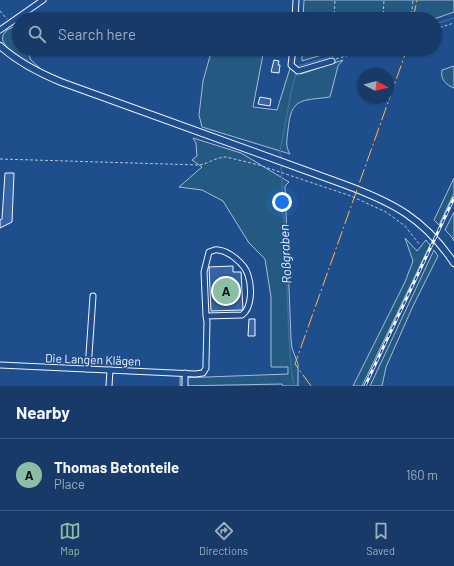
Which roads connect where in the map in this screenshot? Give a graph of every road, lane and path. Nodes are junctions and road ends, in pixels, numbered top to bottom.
1 (44, 0) edge
2 (296, 0) edge
3 (335, 0) edge
4 (384, 0) edge
5 (413, 0) edge
6 (0, 11) edge
7 (25, 12) edge
8 (295, 12) edge
9 (334, 12) edge
10 (383, 12) edge
11 (412, 12) edge
12 (10, 22) joint
13 (454, 23) edge
14 (442, 27) edge
15 (0, 30) edge
16 (0, 46) edge
17 (12, 55) edge
18 (14, 56) edge
19 (292, 56) edge
20 (348, 56) edge
21 (332, 61) joint
22 (0, 159) edge
23 (420, 245) dead end
24 (454, 264) edge
25 (93, 296) dead end
26 (206, 316) junction
27 (0, 365) edge
28 (88, 369) junction
29 (110, 370) junction
30 (185, 373) junction
31 (109, 386) edge
32 (186, 386) edge

1 - 7 street
2 - 8 street
3 - 9 path
4 - 10 path
5 - 11 path
6 - 12 path
12 - 15 street
13 - 14 path
16 - 17 main road
18 - 24 main road
19 - 21 street
20 - 21 path
22 - 23 path
25 - 28 street
26 - 26 street
26 - 30 street, Die Langen Klägen
27 - 28 street, Die Langen Klägen
28 - 29 street, Die Langen Klägen
29 - 30 street, Die Langen Klägen
29 - 31 street
30 - 32 street

